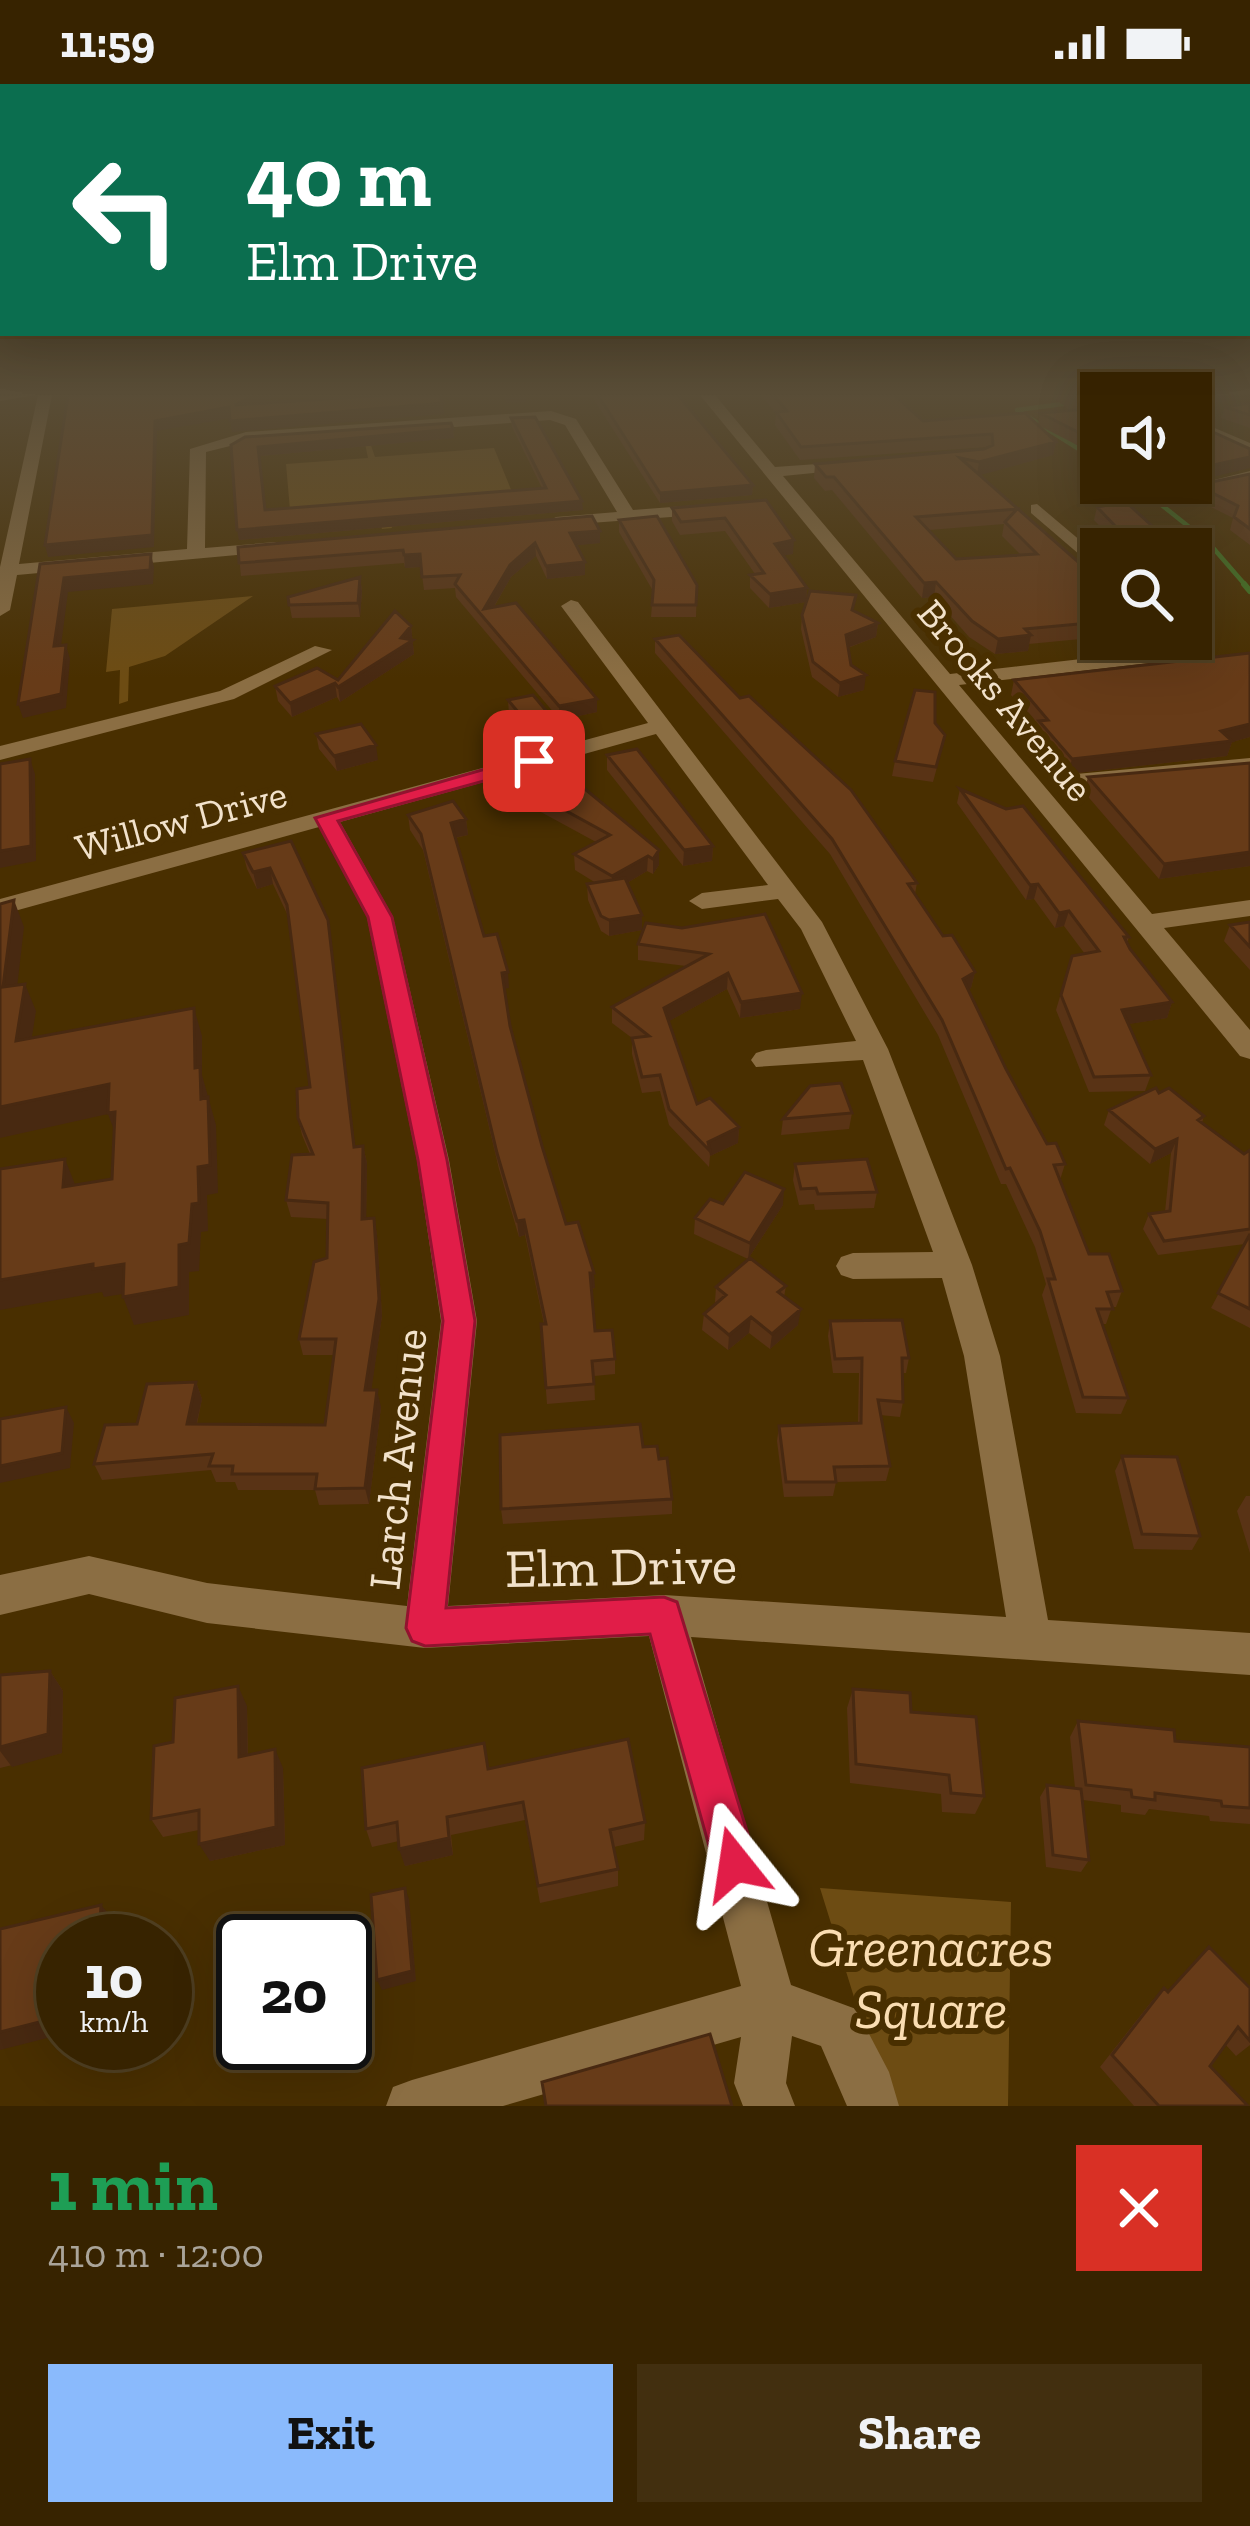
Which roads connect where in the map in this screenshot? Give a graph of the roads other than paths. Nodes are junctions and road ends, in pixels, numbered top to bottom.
1 (25, 489) edge
2 (196, 489) edge
3 (612, 489) edge
4 (785, 489) edge
5 (795, 501) junction
6 (771, 503) edge
7 (724, 508) edge
8 (1037, 509) dead end
9 (628, 516) junction
10 (534, 524) edge
11 (304, 544) edge
12 (1080, 549) edge
13 (196, 554) junction
14 (8, 570) junction
15 (571, 606) dead end
16 (0, 610) edge
17 (322, 650) dead end
18 (1123, 660) edge
19 (943, 681) junction
20 (659, 727) junction
21 (0, 753) edge
22 (1250, 765) edge
23 (1076, 781) dead end
24 (326, 818) junction
25 (786, 890) junction
26 (702, 901) dead end
27 (0, 907) edge
28 (1250, 908) edge
29 (1144, 923) junction
30 (874, 1048) junction
31 (1250, 1049) edge
32 (766, 1060) dead end
33 (955, 1264) junction
34 (853, 1266) dead end
35 (0, 1595) edge
36 (664, 1615) junction
37 (425, 1628) junction
38 (1030, 1636) junction
39 (1250, 1654) edge
40 (772, 2003) junction
41 (495, 2093) edge
42 (412, 2106) edge
43 (769, 2106) edge
44 (874, 2106) edge

1 - 14 street
2 - 13 street
3 - 9 street
4 - 5 street, Brooks Avenue
5 - 6 street
5 - 19 street, Brooks Avenue
7 - 9 street
8 - 12 street
9 - 10 street
11 - 13 street
13 - 14 street
14 - 16 street
15 - 20 street
17 - 21 street
18 - 19 street
19 - 29 street, Brooks Avenue
20 - 24 street, Willow Drive
20 - 25 street
22 - 23 street
24 - 27 street, Willow Drive
24 - 37 street, Larch Avenue
25 - 26 street
25 - 30 street
28 - 29 street
29 - 31 street, Brooks Avenue
30 - 32 street
30 - 33 street
33 - 34 street
33 - 38 street
35 - 37 street, Elm Drive
36 - 37 street, Elm Drive
36 - 38 street, Elm Drive
36 - 40 street
38 - 39 street, Elm Drive
40 - 41 street
40 - 43 street
40 - 44 street
41 - 42 street

